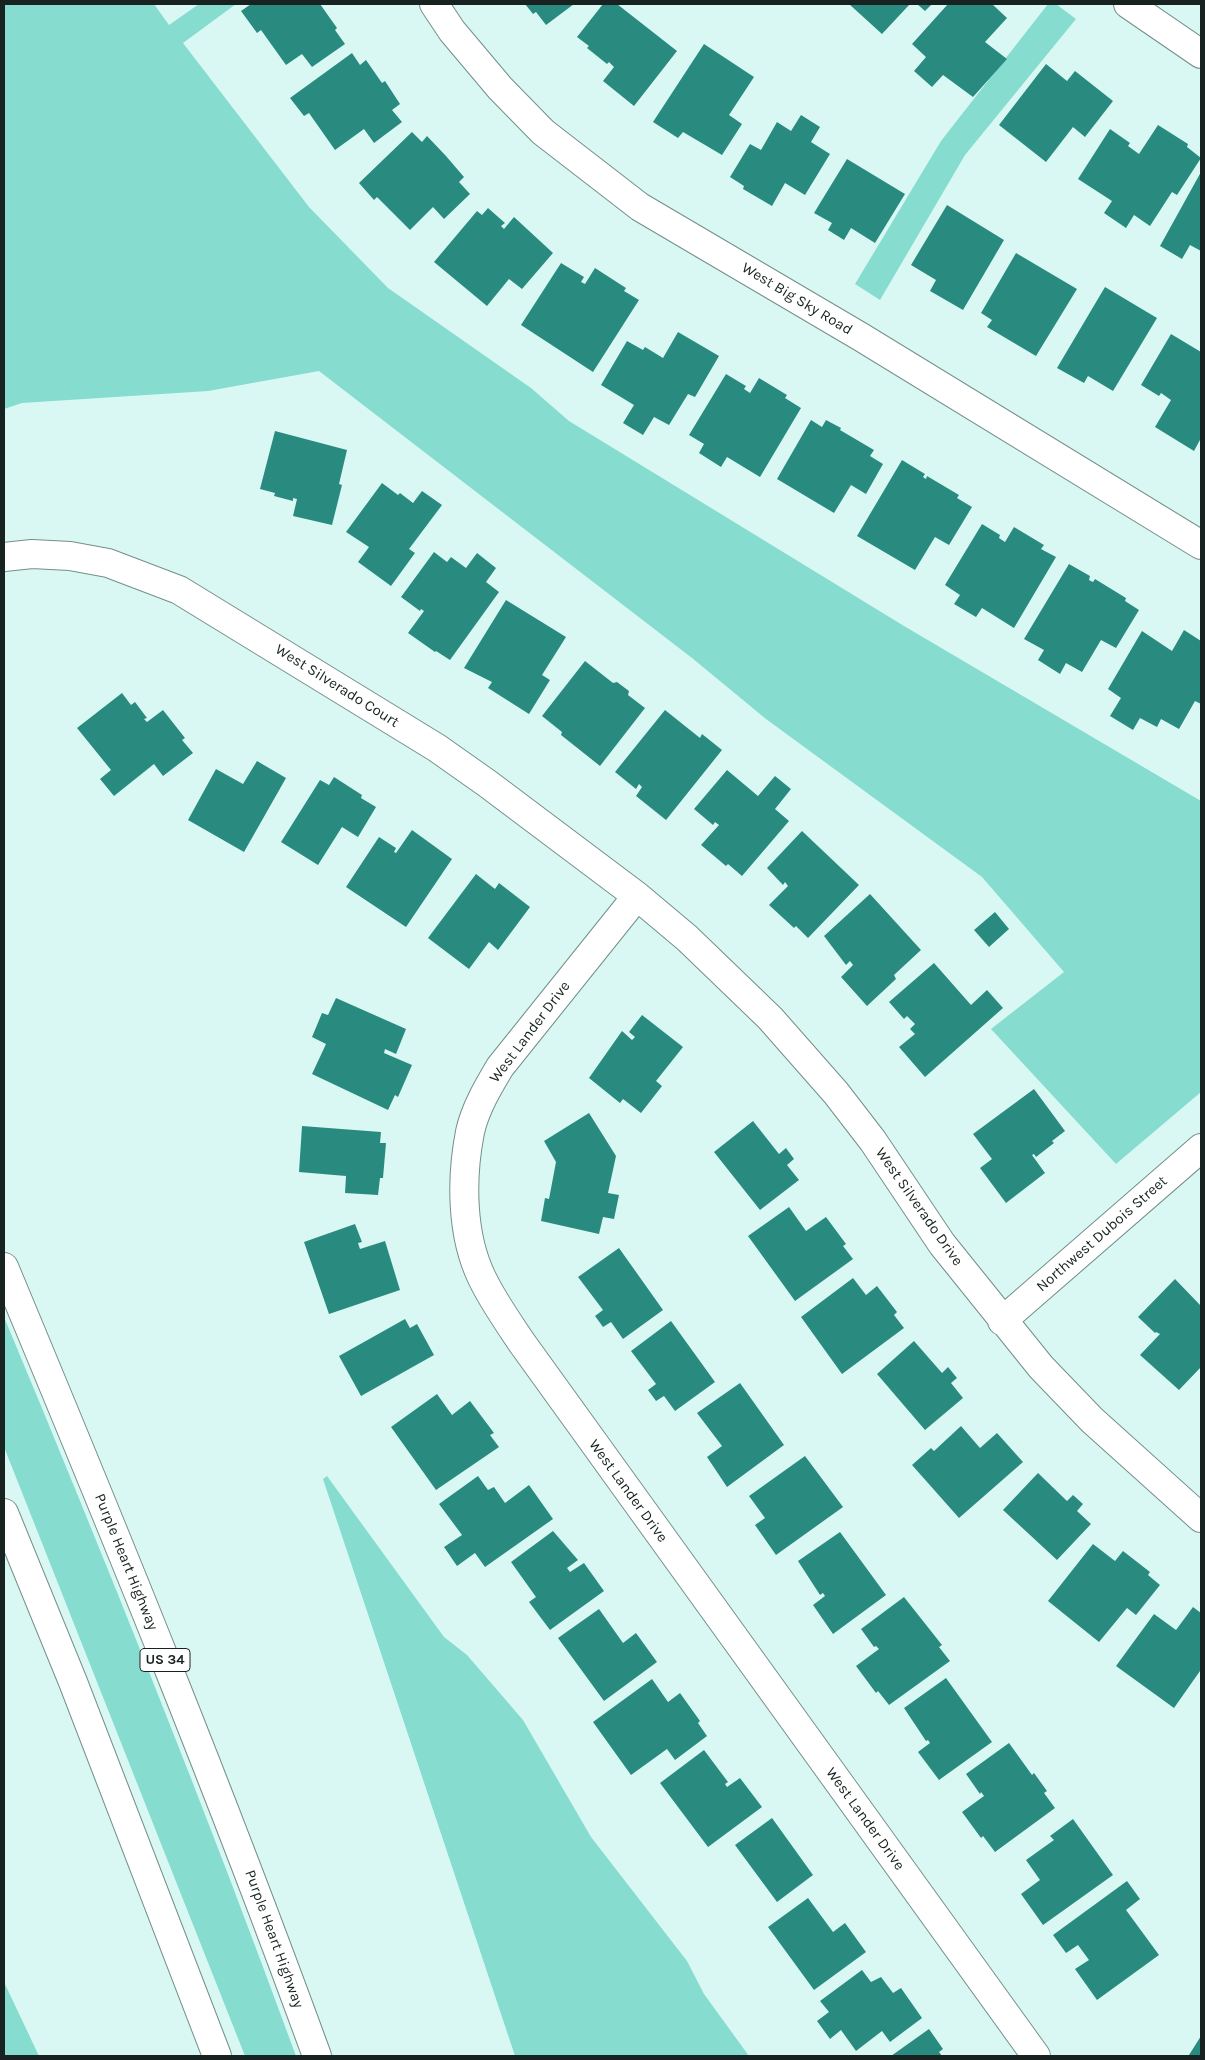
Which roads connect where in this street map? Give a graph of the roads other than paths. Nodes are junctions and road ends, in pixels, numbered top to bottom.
1 (434, 4) edge
2 (1128, 4) edge
3 (1201, 54) edge
4 (1201, 545) edge
5 (4, 557) edge
6 (637, 896) junction
7 (1201, 1148) edge
8 (4, 1267) edge
9 (1002, 1321) junction
10 (4, 1513) edge
11 (1201, 1518) edge
12 (217, 2056) edge
13 (317, 2056) edge
14 (1036, 2056) edge

1 - 4 street, West Big Sky Road
2 - 3 street
5 - 6 street, West Silverado Court
6 - 9 street, West Silverado Drive
6 - 14 street, West Lander Drive
7 - 9 street, Northwest Dubois Street
8 - 13 street, Purple Heart Highway / US 34
9 - 11 street, West Silverado Drive
10 - 12 street

